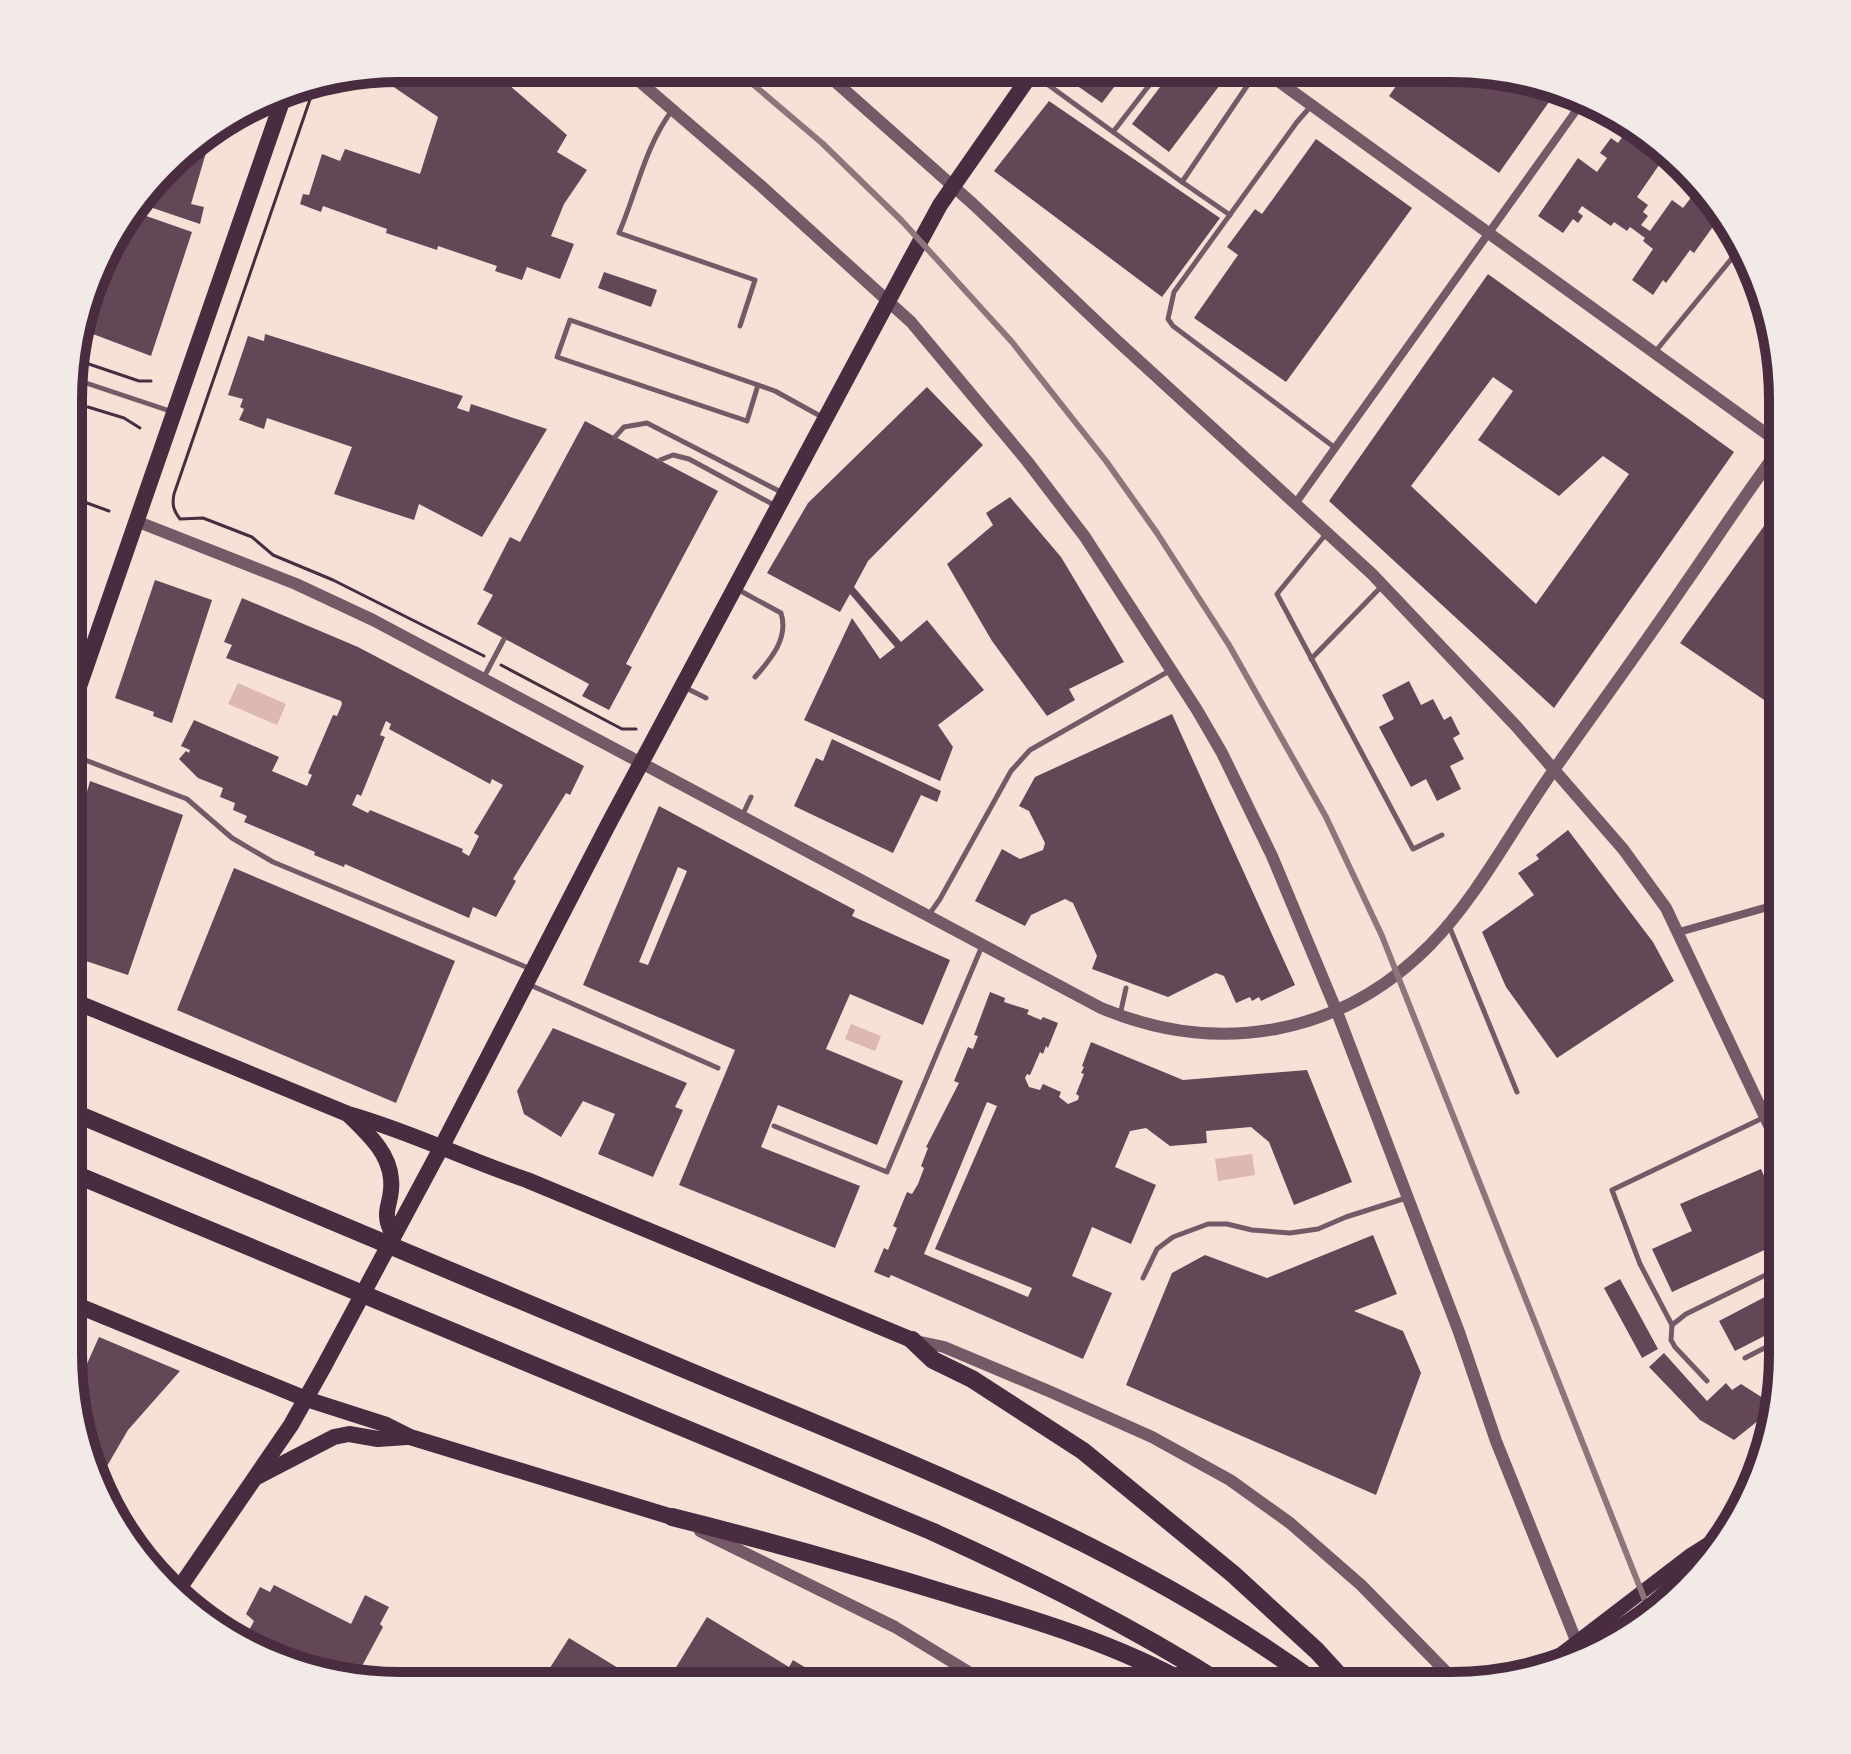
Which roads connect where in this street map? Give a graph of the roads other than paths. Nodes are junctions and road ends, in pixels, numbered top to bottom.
1 (641, 82) edge
2 (836, 82) edge
3 (1025, 82) edge
4 (1047, 82) edge
5 (1152, 82) edge
6 (1251, 82) edge
7 (1279, 82) edge
8 (281, 105) edge
9 (1312, 105) junction
10 (1578, 108) edge
11 (673, 109) junction
12 (1113, 132) junction
13 (1182, 182) junction
14 (1230, 215) junction
15 (1491, 232) junction
16 (1734, 256) edge
17 (888, 301) junction
18 (740, 326) dead end
19 (1655, 352) junction
20 (85, 383) joint
21 (758, 385) junction
22 (82, 391) edge
23 (174, 412) junction
24 (826, 419) junction
25 (1769, 435) edge
26 (615, 437) dead end
27 (1335, 448) junction
28 (660, 460) dead end
29 (1769, 464) edge
30 (729, 465) junction
31 (722, 477) junction
32 (782, 501) junction
33 (1295, 504) junction
34 (136, 521) junction
35 (1326, 533) junction
36 (1382, 586) junction
37 (735, 588) junction
38 (504, 639) dead end
39 (1311, 659) junction
40 (1172, 670) junction
41 (755, 677) dead end
42 (82, 678) edge
43 (483, 678) junction
44 (682, 686) junction
45 (706, 698) dead end
46 (82, 759) edge
47 (642, 763) junction
48 (1554, 770) junction
49 (751, 797) dead end
50 (742, 817) junction
51 (1442, 835) dead end
52 (1769, 907) edge
53 (928, 916) junction
54 (1448, 923) junction
55 (1679, 932) junction
56 (983, 945) junction
57 (528, 976) junction
58 (1126, 988) dead end
59 (82, 1005) edge
60 (1337, 1012) junction
61 (1120, 1016) junction
62 (718, 1068) dead end
63 (1517, 1092) dead end
64 (348, 1114) junction
65 (82, 1116) edge
66 (1766, 1117) junction
67 (1769, 1124) edge
68 (774, 1126) dead end
69 (441, 1148) junction
70 (82, 1177) edge
71 (1408, 1197) junction
72 (393, 1235) junction
73 (1769, 1273) edge
74 (1143, 1278) dead end
75 (82, 1307) edge
76 (86, 1309) junction
77 (82, 1319) edge
78 (1672, 1325) junction
79 (912, 1340) junction
80 (1769, 1346) edge
81 (1745, 1358) dead end
82 (1707, 1381) dead end
83 (306, 1399) junction
84 (410, 1437) junction
85 (256, 1478) junction
86 (672, 1517) junction
87 (1704, 1546) edge
88 (181, 1585) edge
89 (1576, 1642) junction
90 (1578, 1646) edge
91 (1564, 1651) edge
92 (969, 1672) edge
93 (1162, 1672) edge
94 (1203, 1672) edge
95 (1301, 1672) edge
96 (1336, 1672) edge
97 (1446, 1672) edge

1 - 11 street
2 - 33 street
3 - 17 main road
4 - 12 lane
5 - 12 lane
6 - 13 lane
7 - 9 street
8 - 23 main road
9 - 14 lane
9 - 15 street
10 - 15 street
11 - 17 street
11 - 18 lane
12 - 13 lane
13 - 14 lane
14 - 27 lane
15 - 19 street
15 - 27 street
16 - 19 lane
17 - 24 main road
17 - 40 street
19 - 25 street
20 - 22 lane
20 - 23 lane
21 - 21 lane
21 - 24 lane
23 - 34 main road
24 - 32 main road
26 - 30 lane
27 - 33 street
28 - 31 lane
29 - 48 street
30 - 31 lane
30 - 32 lane
31 - 32 lane
32 - 37 main road
33 - 35 street
34 - 42 main road
34 - 43 street
35 - 36 street
35 - 39 lane
36 - 39 lane
36 - 48 street
37 - 41 lane
37 - 44 main road
38 - 43 lane
39 - 51 lane
40 - 53 lane
40 - 60 street
43 - 47 street
44 - 45 lane
44 - 47 main road
46 - 57 lane
47 - 50 street
47 - 57 main road
48 - 54 street
48 - 55 street
49 - 50 lane
50 - 53 street
52 - 55 street
53 - 56 street
54 - 60 street
54 - 63 lane
55 - 66 street
56 - 61 street
56 - 68 lane
57 - 62 lane
57 - 69 main road
58 - 61 lane
59 - 64 main road
60 - 61 street
60 - 71 street
64 - 69 main road
64 - 72 main road
65 - 95 highway
66 - 67 street
66 - 78 lane
69 - 72 main road
69 - 79 main road
70 - 94 highway
71 - 74 lane
71 - 89 street
72 - 83 main road
73 - 78 lane
75 - 76 main road
76 - 77 lane
76 - 83 main road
78 - 82 lane
79 - 96 highway
79 - 97 street
80 - 81 lane
83 - 84 main road
83 - 85 main road
84 - 85 main road
84 - 86 main road
85 - 88 main road
86 - 92 street
86 - 93 highway
87 - 89 main road
89 - 90 street
89 - 91 main road

